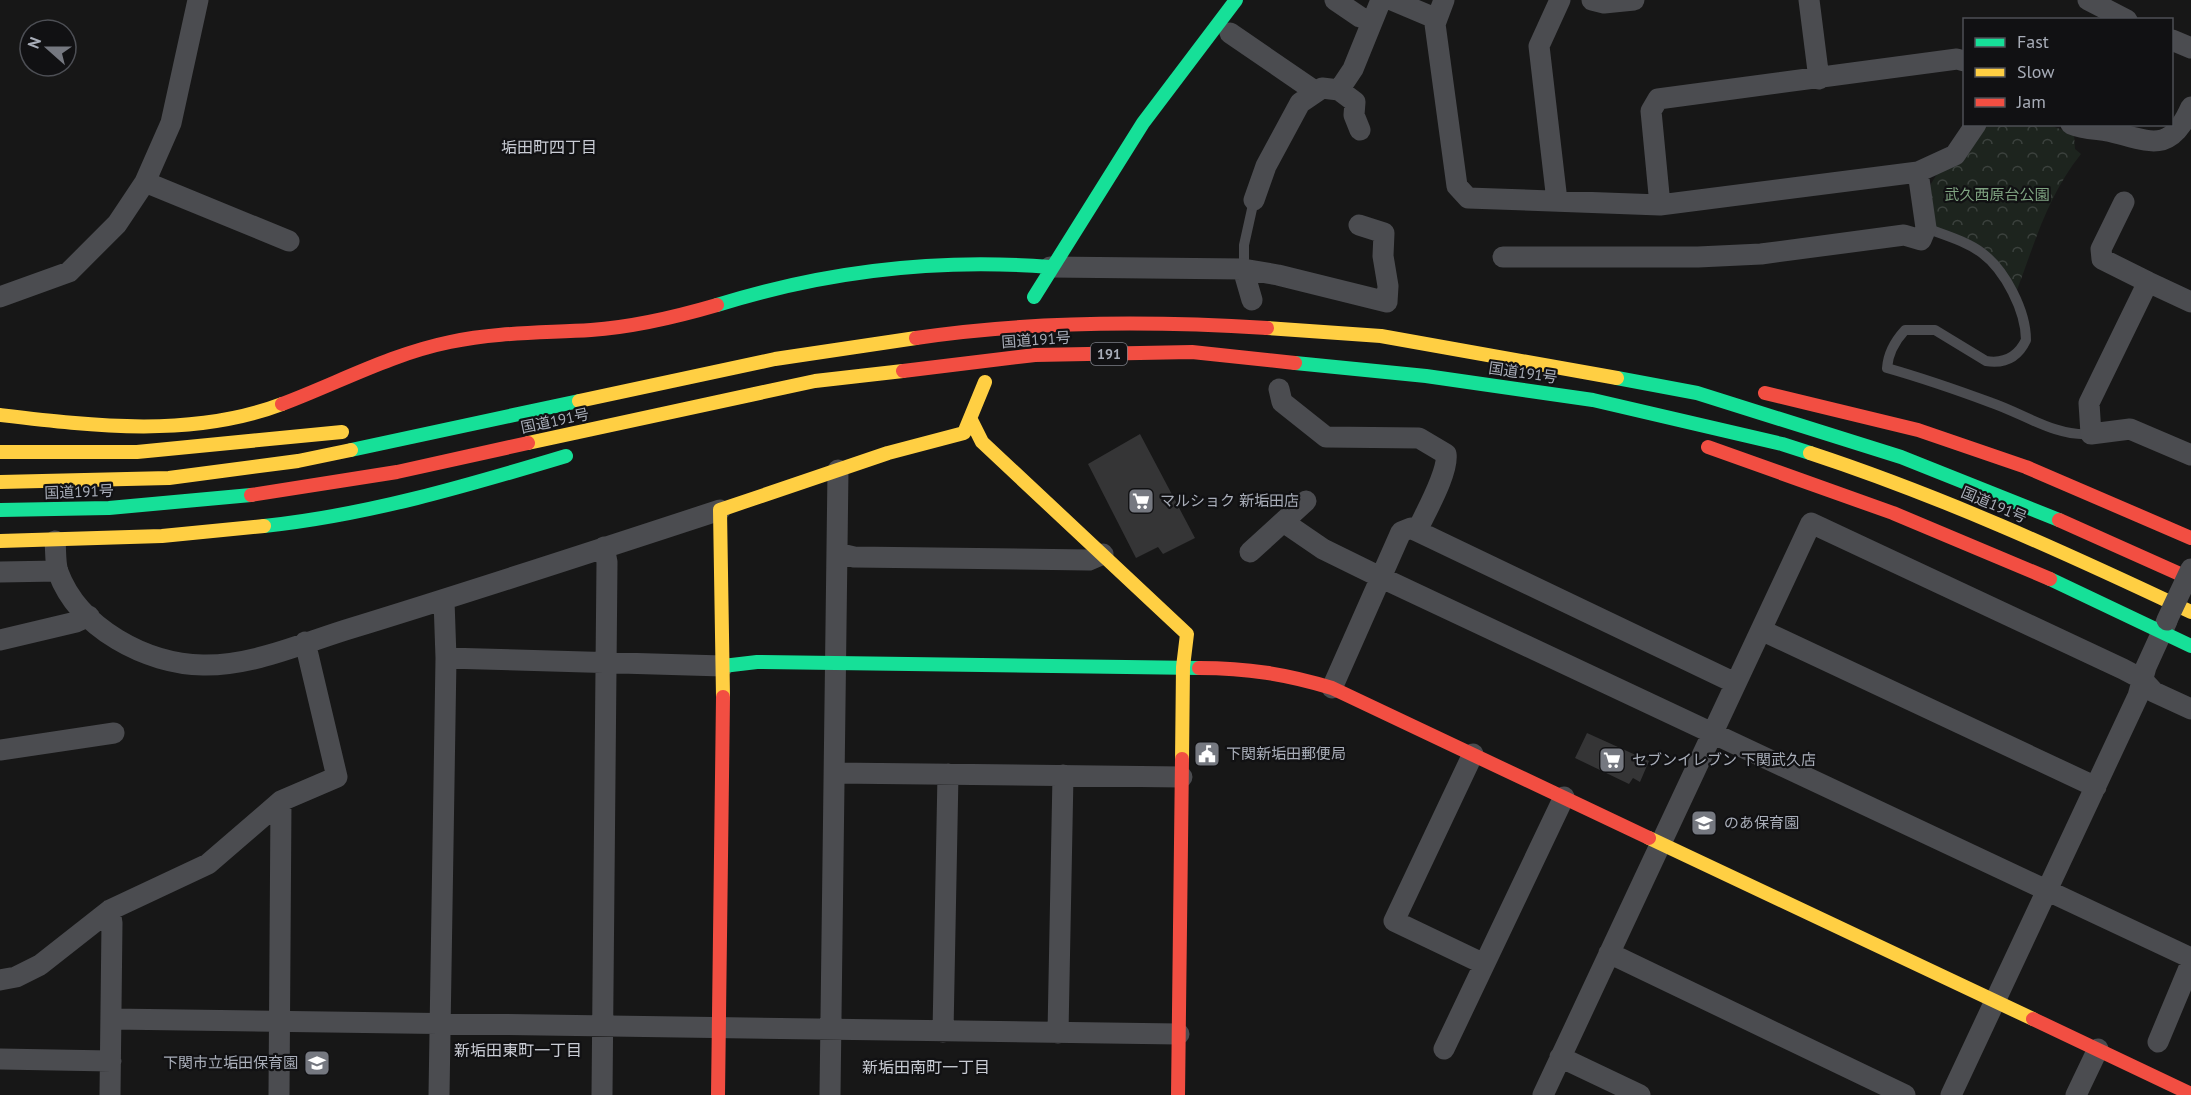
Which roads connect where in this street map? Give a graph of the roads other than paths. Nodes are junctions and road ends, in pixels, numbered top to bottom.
1 (198, 0) edge
2 (1236, 0) edge
3 (1335, 0) edge
4 (1381, 0) edge
5 (1392, 0) edge
6 (1560, 0) edge
7 (1592, 0) edge
8 (1634, 0) edge
9 (1809, 0) edge
10 (2088, 0) edge
11 (1440, 10) edge
12 (2123, 18) edge
13 (1366, 19) junction
14 (1230, 33) dead end
15 (2173, 39) edge
16 (2191, 48) edge
17 (1963, 60) edge
18 (1819, 78) junction
19 (1339, 90) junction
20 (1316, 92) junction
21 (2191, 107) edge
22 (1975, 126) edge
23 (2080, 126) edge
24 (1359, 130) dead end
25 (1918, 172) junction
26 (145, 182) junction
27 (1254, 200) joint
28 (1557, 201) junction
29 (2124, 202) dead end
30 (1660, 205) junction
31 (1359, 225) dead end
32 (1926, 228) junction
33 (289, 241) dead end
34 (1503, 256) dead end
35 (1244, 264) junction
36 (1050, 267) junction
37 (2148, 282) junction
38 (0, 297) edge
39 (1034, 297) dead end
40 (1252, 300) dead end
41 (2191, 302) edge
42 (1455, 347) junction
43 (1594, 359) dead end
44 (815, 381) junction
45 (985, 382) dead end
46 (1279, 389) dead end
47 (1748, 389) dead end
48 (584, 399) junction
49 (1640, 411) junction
50 (0, 415) edge
51 (971, 420) junction
52 (398, 425) dead end
53 (351, 431) dead end
54 (644, 432) dead end
55 (2091, 434) junction
56 (1672, 435) dead end
57 (1694, 442) dead end
58 (0, 452) edge
59 (576, 453) dead end
60 (2191, 455) edge
61 (838, 470) junction
62 (0, 482) edge
63 (1306, 501) dead end
64 (0, 510) edge
65 (720, 510) junction
66 (1285, 523) junction
67 (1417, 531) junction
68 (2191, 538) edge
69 (0, 541) edge
70 (55, 541) junction
71 (604, 548) junction
72 (1250, 552) dead end
73 (837, 553) junction
74 (1103, 554) junction
75 (2191, 569) edge
76 (58, 571) junction
77 (0, 572) edge
78 (1380, 577) junction
79 (2191, 579) edge
80 (444, 600) junction
81 (2191, 612) edge
82 (89, 616) junction
83 (2165, 626) junction
84 (1761, 630) junction
85 (0, 640) edge
86 (305, 642) junction
87 (2191, 646) edge
88 (446, 658) junction
89 (607, 663) junction
90 (836, 663) junction
91 (723, 666) junction
92 (1183, 667) junction
93 (2142, 679) junction
94 (1735, 683) junction
95 (1332, 688) junction
96 (2191, 709) edge
97 (114, 733) dead end
98 (1711, 733) junction
99 (0, 750) edge
100 (1473, 754) junction
101 (835, 773) junction
102 (948, 774) junction
103 (1063, 775) junction
104 (1182, 777) junction
105 (2096, 787) junction
106 (1564, 796) junction
107 (281, 801) junction
108 (1661, 842) junction
109 (2046, 890) junction
110 (110, 910) junction
111 (1609, 953) junction
112 (2191, 958) edge
113 (2191, 963) edge
114 (1484, 964) junction
115 (0, 980) edge
116 (1995, 1001) junction
117 (112, 1019) junction
118 (280, 1021) junction
119 (440, 1024) junction
120 (603, 1027) junction
121 (719, 1029) junction
122 (831, 1030) junction
123 (944, 1032) junction
124 (1058, 1033) junction
125 (1179, 1034) junction
126 (2158, 1042) dead end
127 (1444, 1048) dead end
128 (2098, 1050) junction
129 (1560, 1057) junction
130 (0, 1059) edge
131 (111, 1061) junction
132 (2191, 1094) edge
133 (110, 1095) edge
134 (279, 1095) edge
135 (439, 1095) edge
136 (602, 1095) edge
137 (718, 1095) edge
138 (830, 1095) edge
139 (1178, 1095) edge
140 (1543, 1095) edge
141 (1641, 1095) edge
142 (1905, 1095) edge
143 (1951, 1095) edge
144 (2076, 1095) edge

1 - 26 street
2 - 36 main road
3 - 13 street
4 - 13 street
5 - 11 street
6 - 28 street
7 - 8 street
9 - 18 street
10 - 12 street
11 - 28 street
13 - 19 street
14 - 20 street
15 - 16 street
17 - 18 street
18 - 30 street
19 - 20 street
19 - 24 street
20 - 27 street
21 - 23 street
22 - 25 street
25 - 30 street
25 - 32 street
26 - 33 street
26 - 38 street
27 - 35 lane
28 - 30 street
29 - 37 street
31 - 35 street
32 - 34 street
32 - 55 lane
35 - 36 street
35 - 40 street
36 - 39 main road
36 - 50 main road
37 - 41 street
37 - 55 street
42 - 43 main road
42 - 48 main road, 国道191号 / 191
42 - 79 main road, 国道191号 / 191
44 - 49 main road, 国道191号 / 191
44 - 54 main road
44 - 64 main road, 国道191号 / 191
45 - 51 main road
46 - 67 street
47 - 68 main road
48 - 52 main road
48 - 62 main road, 国道191号 / 191
49 - 56 main road
49 - 81 main road, 国道191号 / 191
51 - 61 main road
51 - 74 main road
53 - 58 main road
55 - 60 street
57 - 83 main road
59 - 70 main road
61 - 65 main road
61 - 73 street
63 - 66 street
65 - 71 street
65 - 91 main road
66 - 72 street
66 - 78 street
67 - 78 street
67 - 94 street
69 - 70 main road
70 - 76 street
71 - 80 street
71 - 89 street
73 - 74 street
73 - 90 street
74 - 92 main road
75 - 83 street, bridge
76 - 77 street
76 - 82 street
78 - 95 street
78 - 98 street
80 - 86 street
80 - 88 street
82 - 85 street
82 - 86 street
83 - 87 main road
83 - 93 street
84 - 93 street
84 - 94 street
84 - 105 street
86 - 107 street
88 - 89 street
88 - 119 street
89 - 91 street
89 - 120 street
90 - 91 main road
90 - 92 main road
90 - 101 street
91 - 121 main road
92 - 95 main road
92 - 104 main road
93 - 96 street
93 - 105 street
94 - 98 street
95 - 100 main road
97 - 99 street
98 - 108 street
98 - 109 street
100 - 106 main road
100 - 114 street
101 - 102 street
101 - 122 street
102 - 103 street
102 - 123 street
103 - 104 street
103 - 124 street
104 - 125 main road
105 - 109 street
106 - 108 main road
106 - 114 street
107 - 110 street
107 - 118 street
108 - 111 street
108 - 116 main road
109 - 112 street
109 - 116 street
110 - 115 street
110 - 117 street
111 - 129 street
111 - 142 street
113 - 126 street
114 - 127 street
116 - 128 main road
116 - 143 street
117 - 118 street
117 - 131 street
118 - 119 street
118 - 134 street
119 - 120 street
119 - 135 street
120 - 121 street
120 - 136 street
121 - 122 street
121 - 137 main road
122 - 123 street
122 - 138 street
123 - 124 street
124 - 125 street
125 - 139 main road
128 - 132 main road
128 - 144 street
129 - 140 street
129 - 141 street
130 - 131 street
131 - 133 street

